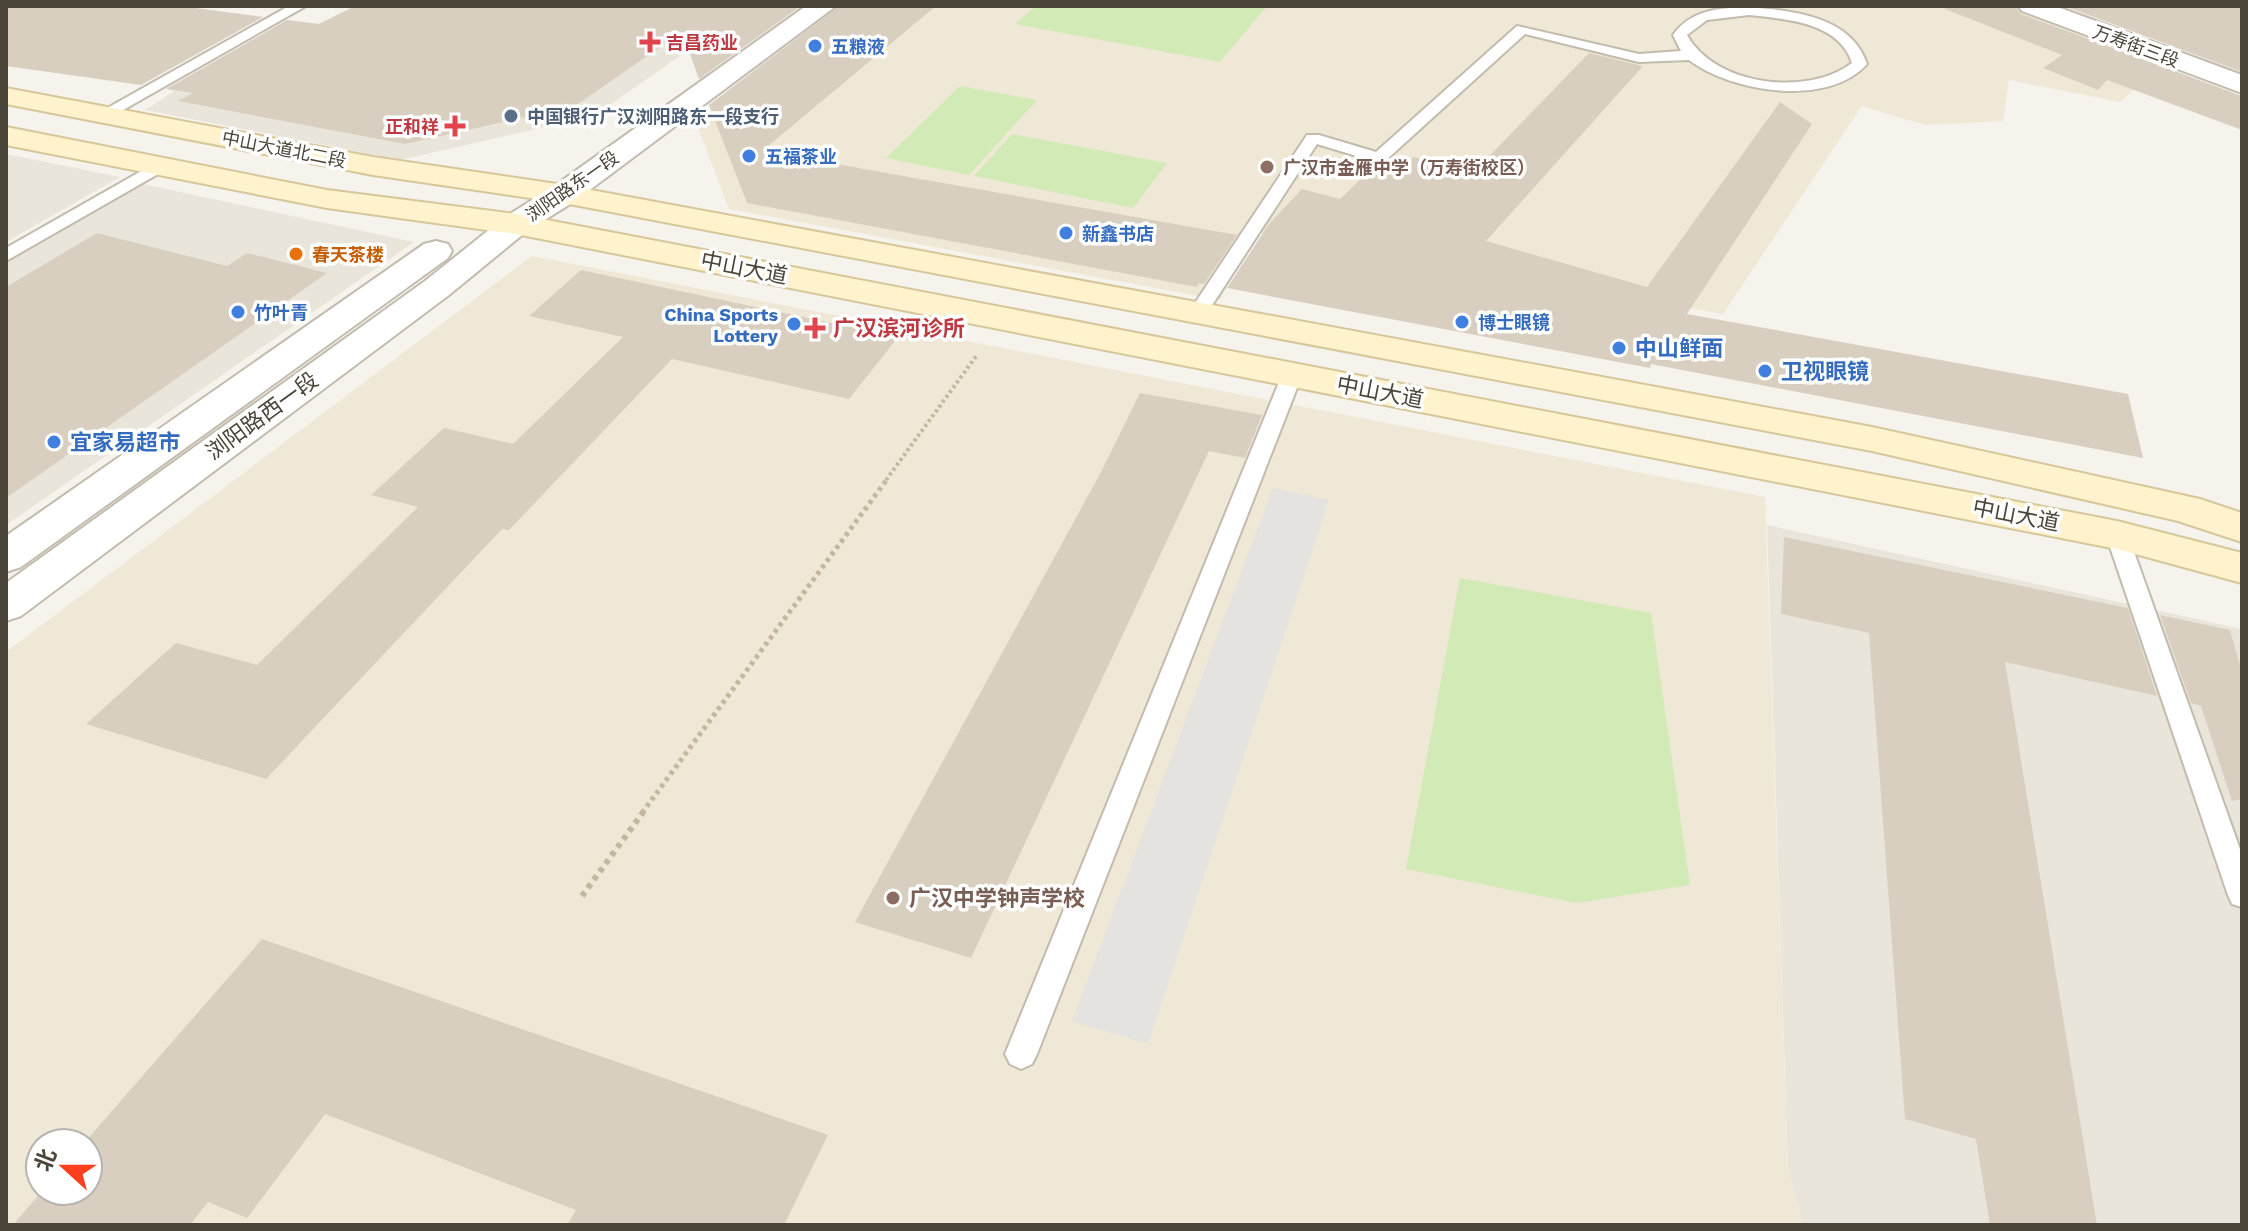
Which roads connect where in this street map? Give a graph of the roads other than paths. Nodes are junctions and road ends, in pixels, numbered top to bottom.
1 (299, 6) edge
2 (823, 6) edge
3 (2031, 6) edge
4 (1797, 12) edge
5 (1692, 55) junction
6 (2242, 85) edge
7 (6, 96) edge
8 (103, 115) junction
9 (6, 136) edge
10 (159, 166) junction
11 (564, 194) junction
12 (498, 222) junction
13 (6, 256) edge
14 (1198, 312) junction
15 (1292, 375) junction
16 (2242, 528) edge
17 (2117, 535) junction
18 (6, 557) edge
19 (2242, 568) edge
20 (6, 605) edge
21 (2242, 895) edge
22 (1021, 1054) dead end

1 - 8 lane
2 - 11 street, 浏阳路东一段
3 - 6 street, 万寿街三段
4 - 5 lane
4 - 5 lane
5 - 14 lane
7 - 8 main road, 中山大道北二段
8 - 11 main road, 中山大道北二段
9 - 10 main road, 中山大道北二段
10 - 12 main road, 中山大道北二段
10 - 13 lane
11 - 12 street, 浏阳路东一段
11 - 14 main road, 中山大道
12 - 15 main road, 中山大道
12 - 18 street
12 - 20 street, 浏阳路西一段
14 - 16 main road, 中山大道
15 - 17 main road, 中山大道
15 - 22 lane
17 - 19 main road, 中山大道
17 - 21 lane

